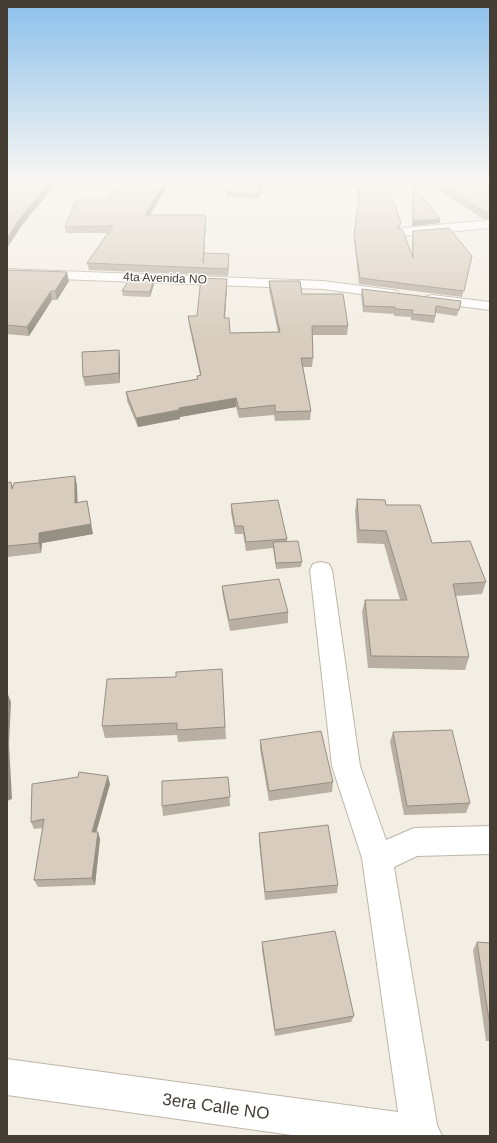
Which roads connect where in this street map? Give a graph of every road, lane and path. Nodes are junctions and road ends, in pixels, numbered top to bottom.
1 (7, 273) edge
2 (406, 296) edge
3 (422, 298) edge
4 (490, 306) edge
5 (321, 570) dead end
6 (490, 840) edge
7 (377, 858) junction
8 (7, 1077) edge
9 (422, 1135) edge

1 - 2 street, 4ta Avenida NO
3 - 4 street
5 - 7 street
6 - 7 street
7 - 9 street
8 - 9 street, 3era Calle NO

